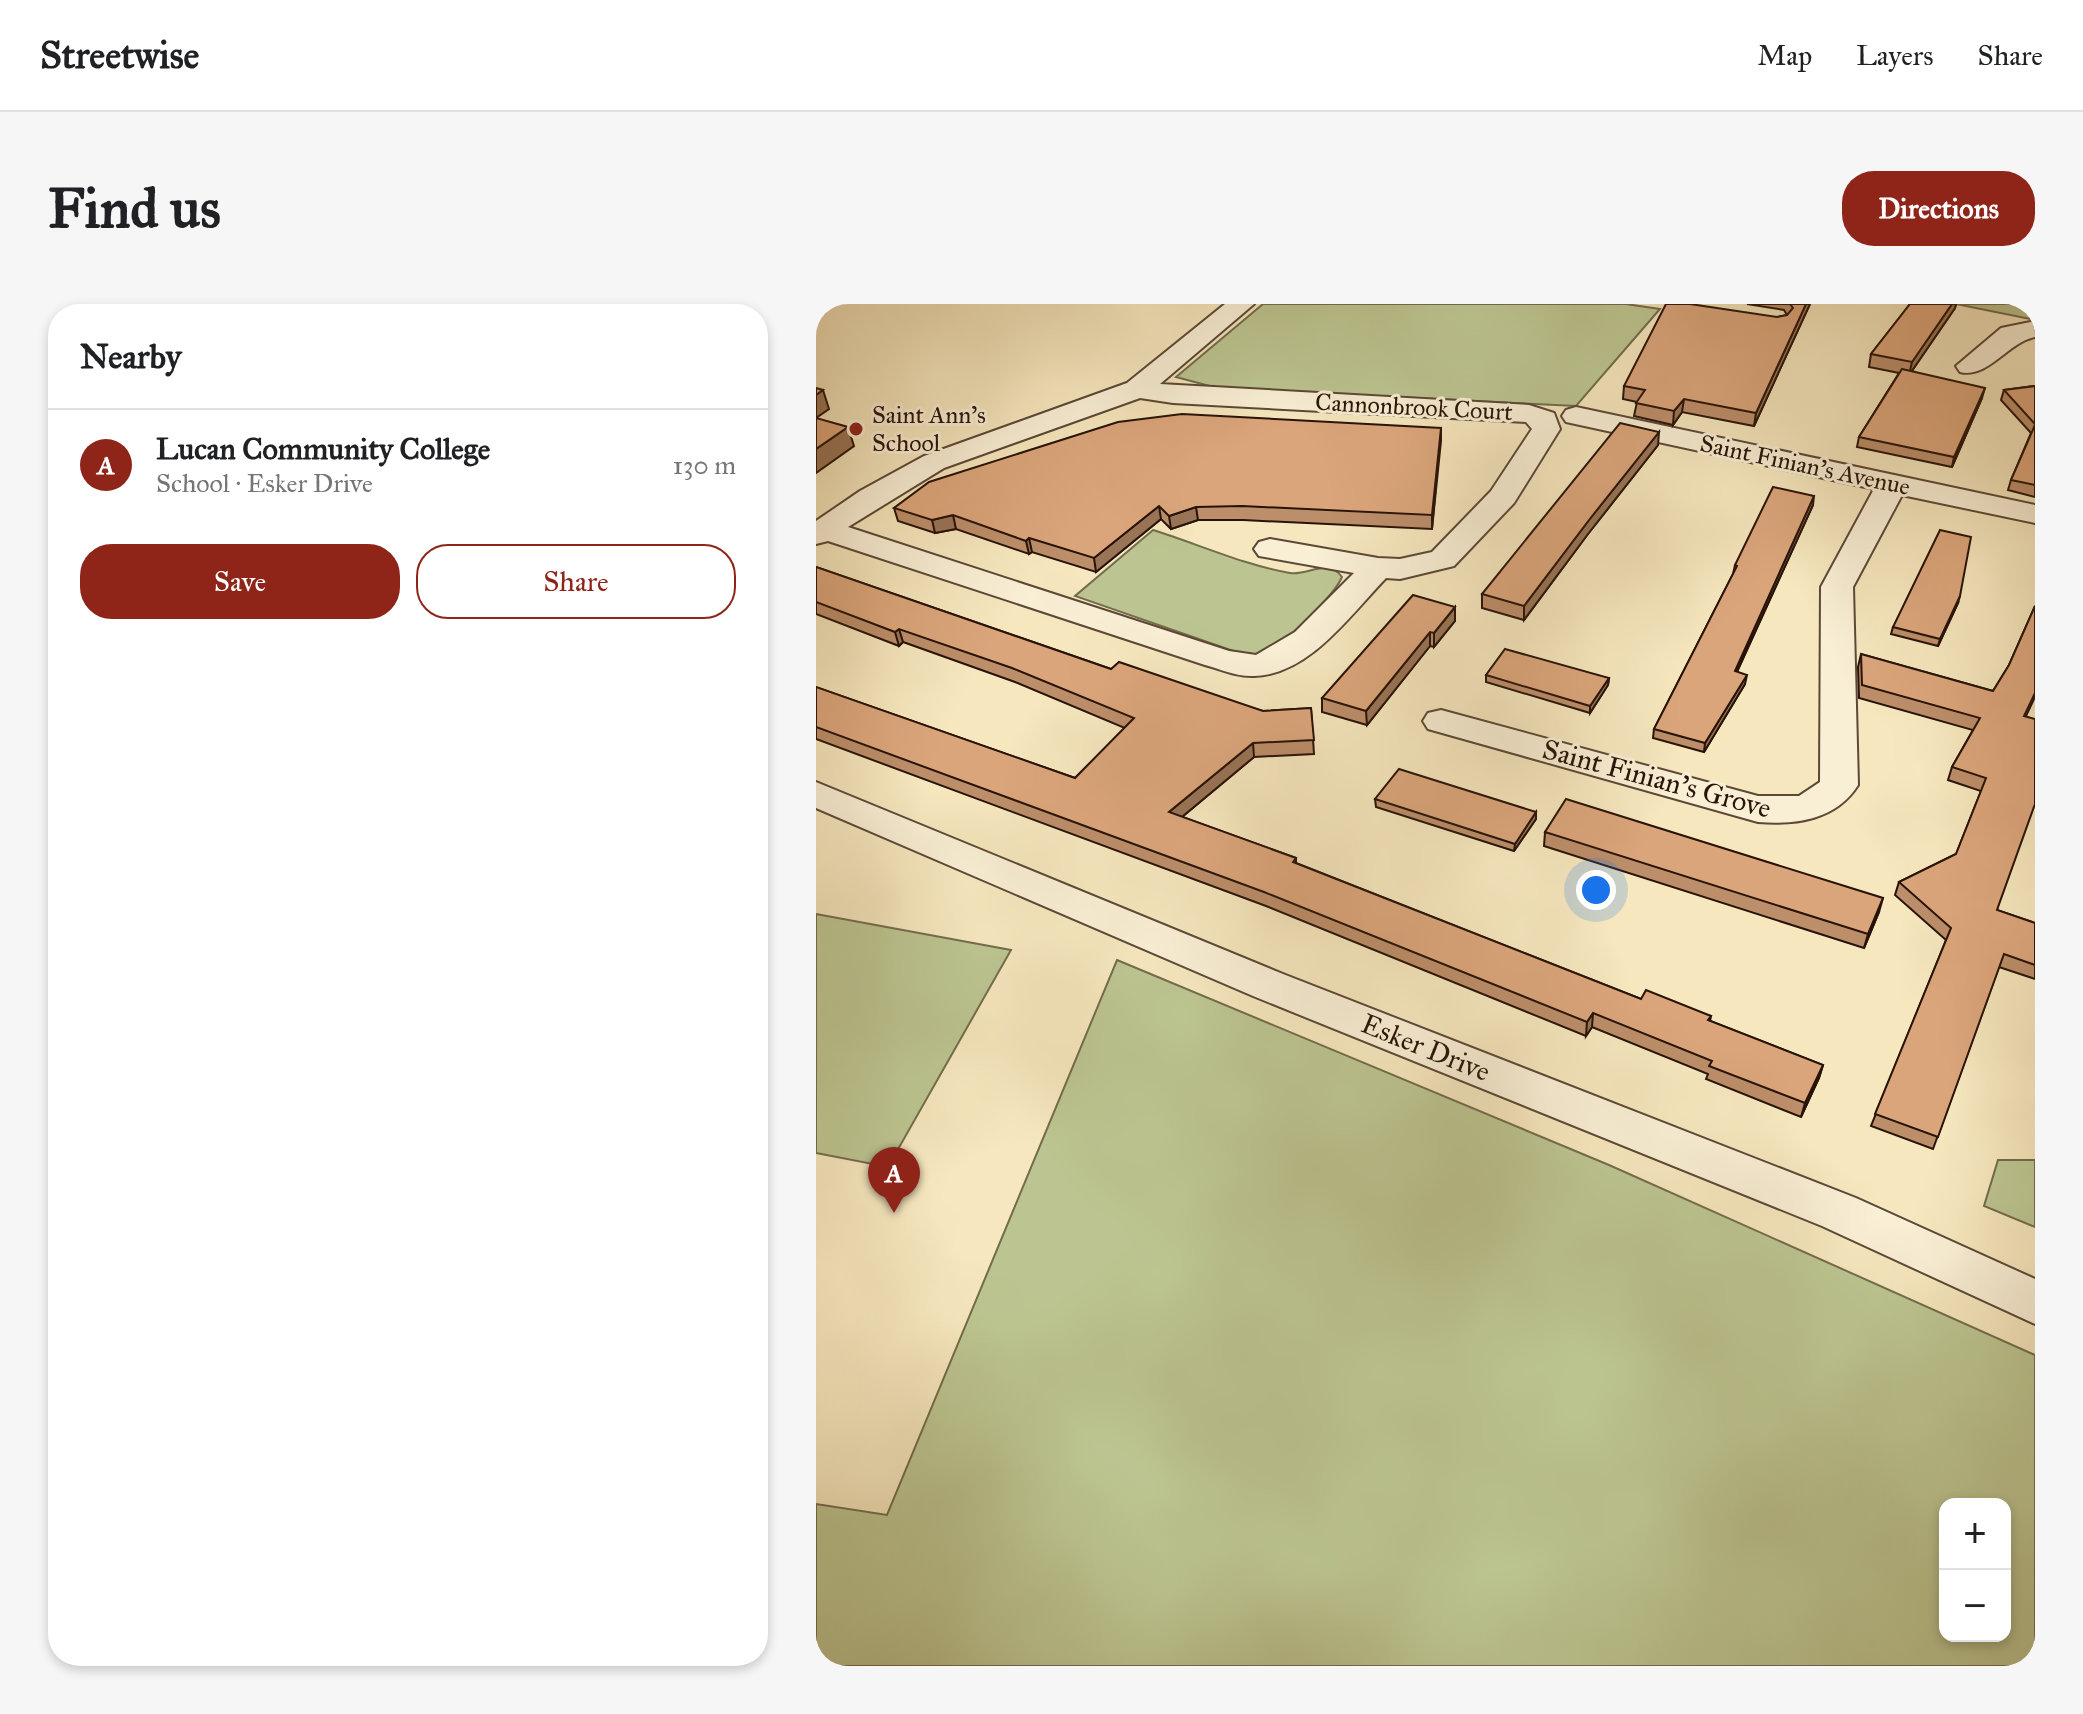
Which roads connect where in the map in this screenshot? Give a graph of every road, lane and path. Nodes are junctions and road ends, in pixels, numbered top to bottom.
1 (1241, 304) edge
2 (2035, 329) edge
3 (1970, 366) dead end
4 (1137, 389) junction
5 (1576, 416) dead end
6 (1892, 484) junction
7 (2035, 514) edge
8 (820, 532) edge
9 (1270, 549) dead end
10 (1378, 568) junction
11 (1441, 721) dead end
12 (816, 794) edge
13 (2035, 1302) edge

1 - 4 street
2 - 3 street
4 - 8 street
4 - 10 street, Cannonbrook Court
5 - 6 street, Saint Finian's Avenue
6 - 7 street, Saint Finian's Avenue
6 - 11 street, Saint Finian's Grove
8 - 10 street
9 - 10 street, Cannonbrook Court
12 - 13 street, Esker Drive

